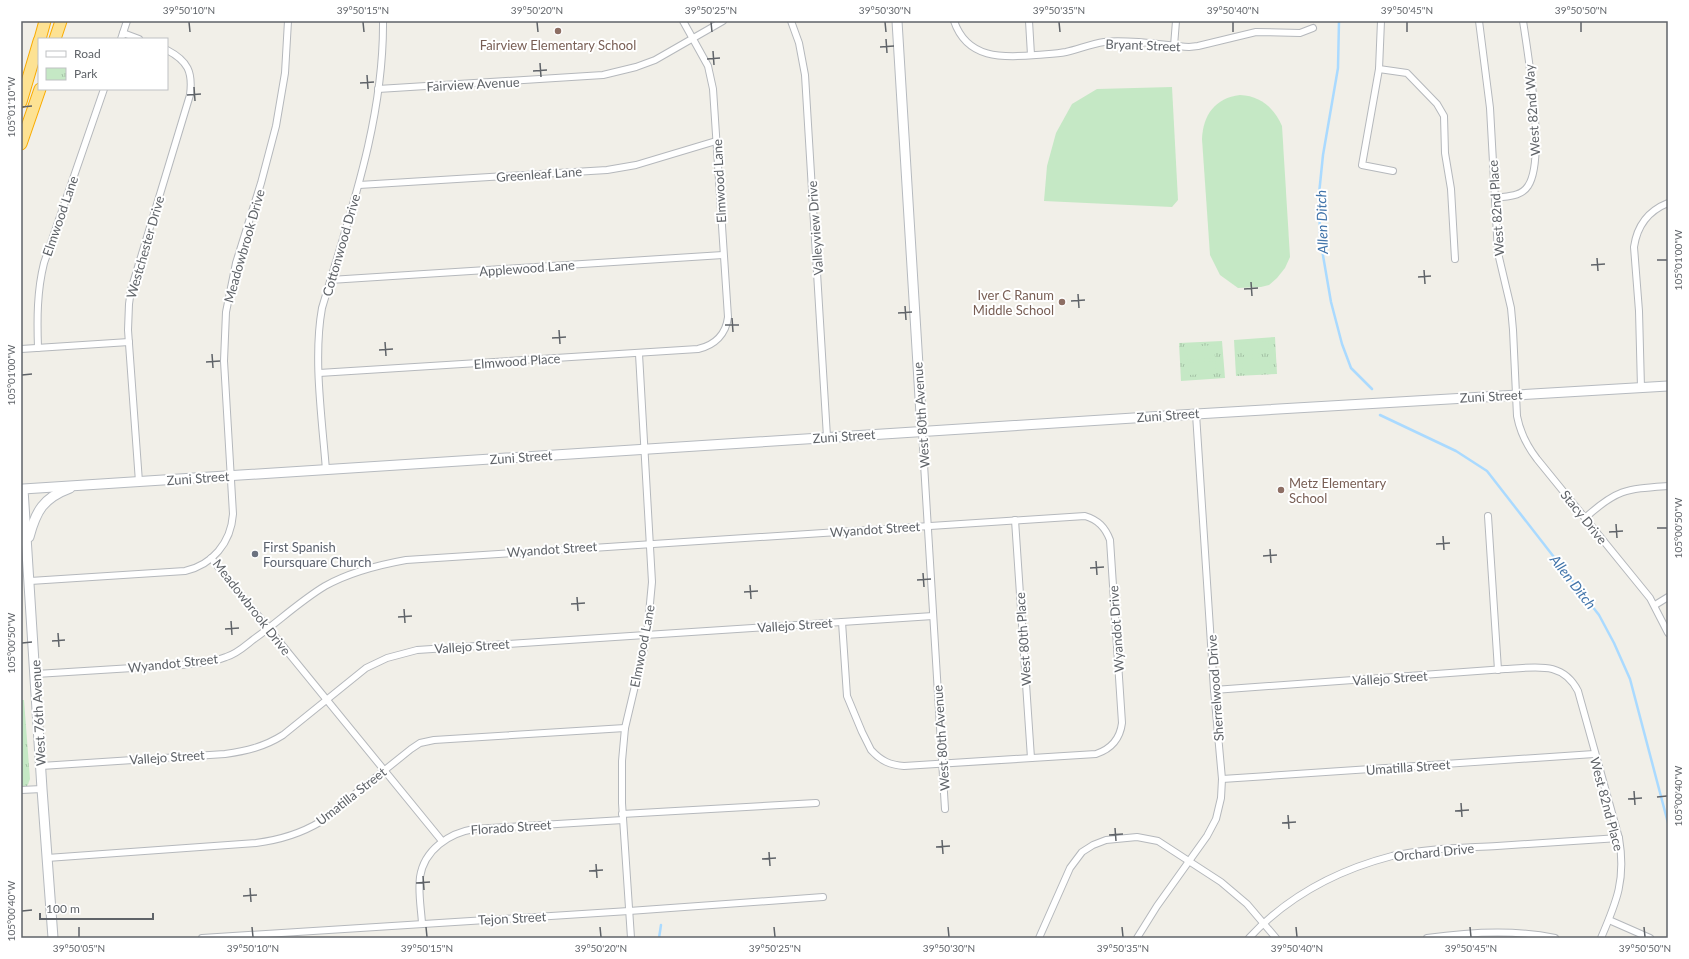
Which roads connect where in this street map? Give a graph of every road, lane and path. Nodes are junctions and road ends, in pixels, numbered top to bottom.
1 (45, 21) edge
2 (61, 21) edge
3 (127, 21) edge
4 (288, 21) edge
5 (383, 21) edge
6 (683, 21) edge
7 (723, 21) edge
8 (791, 21) edge
9 (897, 21) edge
10 (954, 21) edge
11 (1028, 21) edge
12 (1176, 21) edge
13 (1381, 21) edge
14 (1479, 21) edge
15 (1523, 21) edge
16 (1313, 28) dead end
17 (122, 36) edge
18 (40, 38) edge
19 (55, 38) edge
20 (133, 38) edge
21 (694, 38) junction
22 (38, 43) edge
23 (1174, 46) junction
24 (168, 51) edge
25 (1031, 55) junction
26 (1379, 69) junction
27 (378, 89) junction
28 (40, 90) edge
29 (104, 90) edge
30 (21, 102) edge
31 (716, 141) junction
32 (21, 144) edge
33 (1393, 170) dead end
34 (359, 185) junction
35 (1495, 198) junction
36 (1668, 203) edge
37 (723, 255) junction
38 (1455, 259) dead end
39 (330, 280) junction
40 (129, 342) junction
41 (714, 343) joint
42 (38, 348) junction
43 (21, 349) edge
44 (639, 354) junction
45 (319, 373) junction
46 (1668, 386) edge
47 (1641, 388) junction
48 (1516, 395) junction
49 (1196, 414) junction
50 (922, 431) junction
51 (827, 437) junction
52 (645, 449) junction
53 (326, 470) junction
54 (231, 475) junction
55 (139, 482) junction
56 (78, 485) junction
57 (1668, 486) edge
58 (22, 489) edge
59 (1488, 516) dead end
60 (1585, 518) junction
61 (1015, 520) junction
62 (1095, 520) joint
63 (928, 525) junction
64 (27, 542) junction
65 (651, 543) junction
66 (211, 558) junction
67 (30, 581) junction
68 (1668, 597) edge
69 (1655, 605) junction
70 (933, 616) junction
71 (842, 622) junction
72 (268, 629) junction
73 (1668, 632) edge
74 (647, 635) junction
75 (1498, 670) junction
76 (1564, 673) joint
77 (36, 674) junction
78 (1214, 690) junction
79 (326, 700) junction
80 (625, 728) junction
81 (1594, 754) junction
82 (1031, 758) junction
83 (943, 764) junction
84 (41, 766) junction
85 (383, 771) junction
86 (1222, 779) junction
87 (42, 789) junction
88 (21, 790) edge
89 (816, 803) dead end
90 (946, 809) dead end
91 (622, 817) junction
92 (1619, 838) junction
93 (442, 841) junction
94 (47, 858) junction
95 (1189, 861) junction
96 (823, 897) dead end
97 (629, 911) junction
98 (1609, 920) junction
99 (422, 923) junction
100 (1263, 923) junction
101 (53, 938) edge
102 (202, 938) edge
103 (631, 938) edge
104 (1039, 938) edge
105 (1137, 938) edge
106 (1249, 938) edge
107 (1276, 938) edge
108 (1427, 938) edge
109 (1555, 938) edge
110 (1601, 938) edge
111 (1650, 938) edge

1 - 18 highway
2 - 19 highway
3 - 17 street
4 - 54 street, Meadowbrook Drive
5 - 27 street, Cottonwood Drive
6 - 21 street, Elmwood Lane
7 - 21 street, Fairview Avenue
8 - 51 street, Valleyview Drive
9 - 50 street, West 80th Avenue
10 - 25 street, Bryant Street
11 - 25 street
12 - 23 street
13 - 26 street
14 - 35 street, West 82nd Place
15 - 35 street, West 82nd Way
16 - 23 street, Bryant Street
17 - 20 street
21 - 27 street, Fairview Avenue
21 - 31 street, Elmwood Lane
22 - 30 highway
23 - 25 street, Bryant Street
24 - 40 street, Westchester Drive
26 - 33 street
26 - 38 street
27 - 34 street, Cottonwood Drive
28 - 32 highway
29 - 42 street, Elmwood Lane
31 - 34 street, Greenleaf Lane
31 - 37 street, Elmwood Lane
34 - 39 street, Cottonwood Drive
35 - 48 street, West 82nd Place
36 - 47 street
37 - 39 street, Applewood Lane
37 - 41 street, Elmwood Lane
39 - 45 street, Cottonwood Drive
40 - 42 street
40 - 55 street, Westchester Drive
41 - 44 street, Elmwood Place
42 - 43 street
44 - 45 street, Elmwood Place
44 - 52 street, Elmwood Lane
45 - 53 street, Cottonwood Drive
46 - 47 street, Zuni Street
47 - 48 street, Zuni Street
48 - 49 street, Zuni Street
48 - 60 street, Stacy Drive
49 - 50 street, Zuni Street
49 - 78 street, Sherrelwood Drive
50 - 51 street, Zuni Street
50 - 63 street, West 80th Avenue
51 - 52 street, Zuni Street
52 - 53 street, Zuni Street
52 - 65 street, Elmwood Lane
53 - 54 street, Zuni Street
54 - 55 street, Zuni Street
54 - 66 street, Meadowbrook Drive
55 - 56 street, Zuni Street
56 - 58 street, Zuni Street
56 - 64 street
57 - 60 street
58 - 64 street, West 76th Avenue
59 - 75 street
60 - 69 street, Stacy Drive
61 - 62 street, Wyandot Street
61 - 63 street, Wyandot Street
61 - 82 street, West 80th Place
62 - 82 street, Wyandot Drive
63 - 65 street, Wyandot Street
63 - 70 street, West 80th Avenue
64 - 67 street, West 76th Avenue
65 - 72 street, Wyandot Street
65 - 74 street, Elmwood Lane
66 - 67 street
66 - 72 street, Meadowbrook Drive
67 - 77 street, West 76th Avenue
68 - 69 street
69 - 73 street, Stacy Drive
70 - 71 street, Vallejo Street
70 - 83 street, West 80th Avenue
71 - 74 street, Vallejo Street
71 - 83 street
72 - 77 street, Wyandot Street
72 - 79 street, Meadowbrook Drive
74 - 79 street, Vallejo Street
74 - 80 street, Elmwood Lane
75 - 76 street, Vallejo Street
75 - 78 street, Vallejo Street
76 - 81 street, West 82nd Place
77 - 84 street, West 76th Avenue
78 - 86 street, Sherrelwood Drive
79 - 84 street, Vallejo Street
79 - 85 street, Meadowbrook Drive
80 - 85 street, Umatilla Street
80 - 91 street, Elmwood Lane
81 - 86 street, Umatilla Street
81 - 92 street, West 82nd Place
82 - 83 street
83 - 90 street, West 80th Avenue
84 - 87 street, West 76th Avenue
85 - 93 street, Meadowbrook Drive
85 - 94 street, Umatilla Street
86 - 95 street, Sherrelwood Drive
87 - 88 street
87 - 94 street, West 76th Avenue
89 - 91 street, Florado Street
91 - 93 street, Florado Street
91 - 97 street, Elmwood Lane
92 - 98 street, West 82nd Place
92 - 100 street, Orchard Drive
93 - 99 street, Florado Street
94 - 101 street, West 76th Avenue
95 - 100 street
95 - 104 street
95 - 105 street, Sherrelwood Drive
96 - 97 street, Tejon Street
97 - 99 street, Tejon Street
97 - 103 street, Elmwood Lane
98 - 110 street, West 82nd Place
98 - 111 street
99 - 102 street, Tejon Street
100 - 106 street, Orchard Drive
100 - 107 street
108 - 109 street

